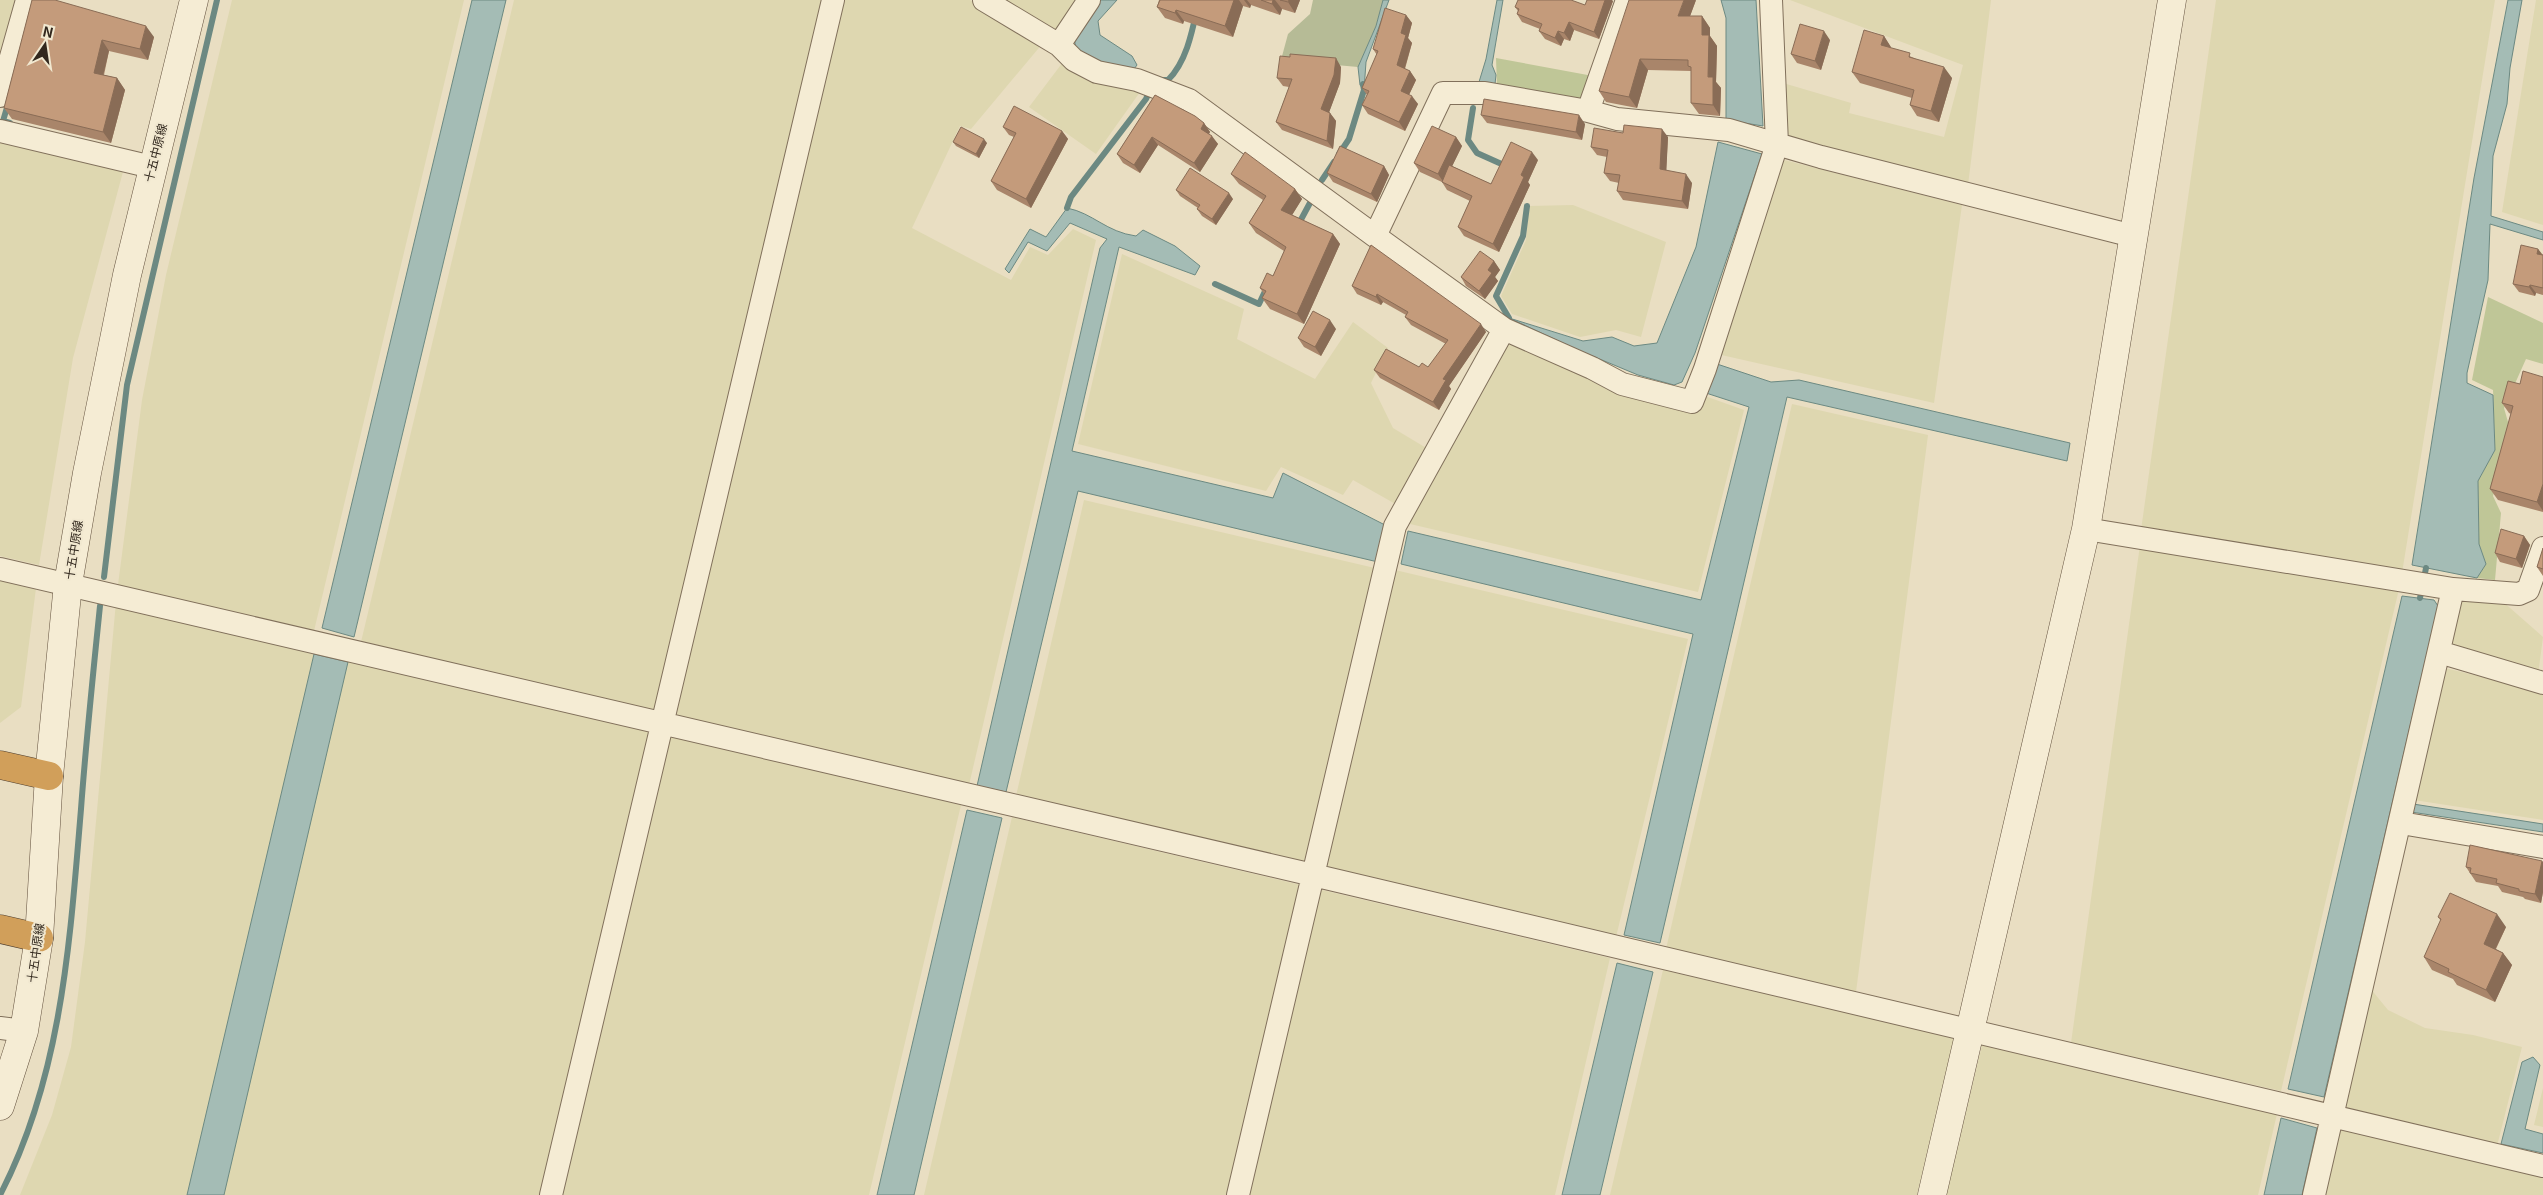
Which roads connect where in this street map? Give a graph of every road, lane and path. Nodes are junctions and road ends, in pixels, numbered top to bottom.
1 (27, 0) edge
2 (194, 0) edge
3 (833, 0) edge
4 (984, 0) edge
5 (1089, 0) edge
6 (1627, 0) edge
7 (1771, 0) edge
8 (2172, 0) edge
9 (1059, 46) junction
10 (0, 96) edge
11 (1588, 112) junction
12 (0, 131) edge
13 (1777, 144) junction
14 (152, 167) junction
15 (1375, 236) junction
16 (2133, 236) junction
17 (1504, 329) junction
18 (2086, 529) junction
19 (2543, 548) edge
20 (0, 569) edge
21 (68, 584) junction
22 (2453, 589) junction
23 (2439, 652) junction
24 (2543, 683) edge
25 (662, 724) junction
26 (0, 766) edge
27 (49, 776) junction
28 (2401, 824) junction
29 (2543, 847) edge
30 (1313, 875) junction
31 (0, 929) edge
32 (39, 938) junction
33 (12, 1029) edge
34 (1971, 1030) junction
35 (0, 1106) edge
36 (2332, 1117) junction
37 (2543, 1166) edge
38 (551, 1195) edge
39 (1238, 1195) edge
40 (1932, 1195) edge
41 (2314, 1195) edge

1 - 10 street
2 - 14 street, 十五中原線
3 - 25 street
4 - 9 street
5 - 9 street
6 - 11 street
7 - 13 street
8 - 16 street
9 - 15 street
11 - 13 street
11 - 15 street
12 - 14 street
13 - 16 street
13 - 17 street
14 - 21 street, 十五中原線
15 - 17 street
16 - 18 street
17 - 30 street
18 - 22 street
18 - 34 street
19 - 22 street
20 - 21 street
21 - 25 street
21 - 27 street, 十五中原線
22 - 23 street
23 - 24 street
23 - 28 street
25 - 30 street
25 - 38 street
26 - 27 highway
27 - 32 street, 十五中原線
28 - 29 street
28 - 36 street
30 - 34 street
30 - 39 street
31 - 32 highway
32 - 33 street, 十五中原線
33 - 35 street, 十五中原線
34 - 36 street
34 - 40 street
36 - 37 street
36 - 41 street

